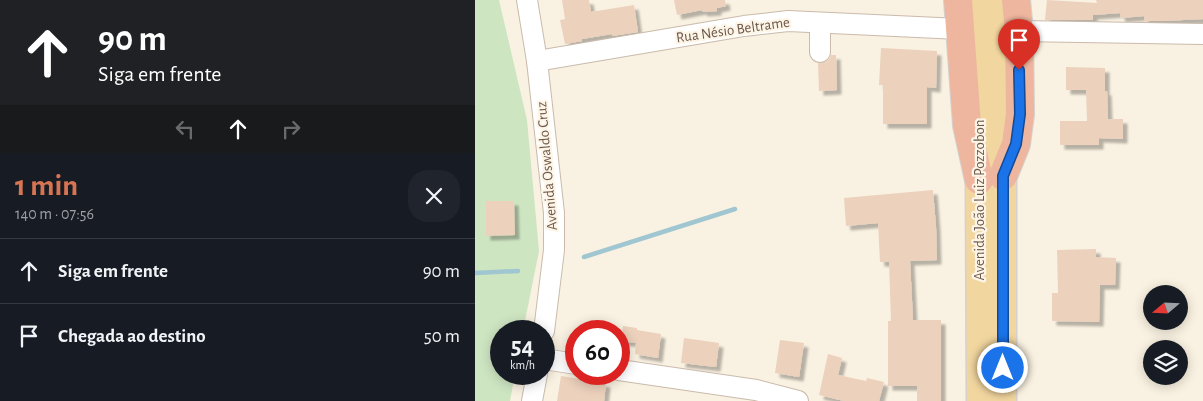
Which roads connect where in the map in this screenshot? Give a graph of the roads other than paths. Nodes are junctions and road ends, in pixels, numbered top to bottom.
1 (527, 0) edge
2 (958, 0) edge
3 (975, 0) edge
4 (999, 0) edge
5 (1016, 0) edge
6 (820, 23) junction
7 (960, 29) junction
8 (1019, 31) junction
9 (1203, 34) edge
10 (820, 52) dead end
11 (537, 61) junction
12 (991, 178) junction
13 (545, 320) edge
14 (630, 372) edge
15 (535, 385) edge
16 (532, 401) edge
17 (798, 401) edge
18 (980, 401) edge
19 (1003, 401) edge

1 - 11 street, Avenida Oswaldo Cruz
2 - 7 highway
3 - 12 main road, Avenida João Luiz Pozzobon
4 - 12 main road, Avenida João Luiz Pozzobon
5 - 8 highway
6 - 7 street, Rua Nésio Beltrame
6 - 10 street
6 - 11 street, Rua Nésio Beltrame
7 - 12 highway
8 - 9 street
8 - 12 highway
11 - 13 street, Avenida Oswaldo Cruz
12 - 18 main road, Avenida João Luiz Pozzobon
12 - 19 main road, Avenida João Luiz Pozzobon
14 - 17 street
15 - 16 street

